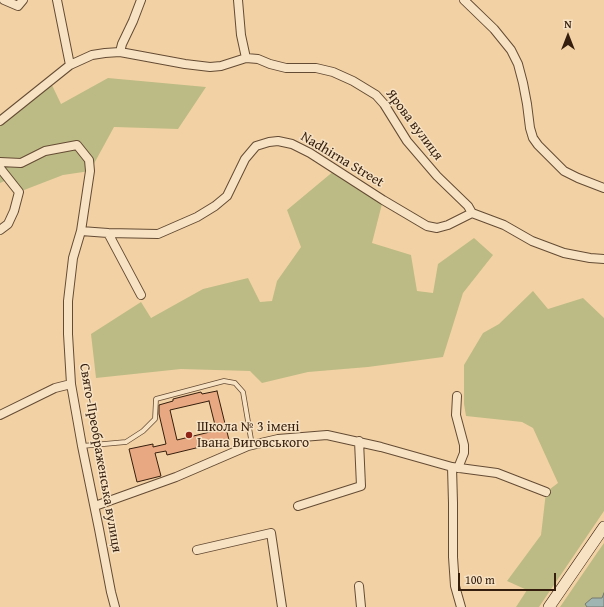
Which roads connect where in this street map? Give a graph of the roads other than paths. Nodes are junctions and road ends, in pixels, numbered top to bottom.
1 (4, 0) edge
2 (23, 0) edge
3 (57, 0) edge
4 (141, 0) edge
5 (238, 0) edge
6 (464, 0) edge
7 (120, 52) junction
8 (246, 58) junction
9 (70, 65) junction
10 (0, 121) edge
11 (0, 162) edge
12 (0, 168) edge
13 (604, 188) edge
14 (472, 213) junction
15 (0, 230) edge
16 (81, 231) junction
17 (108, 232) junction
18 (604, 259) edge
19 (141, 295) dead end
20 (72, 384) junction
21 (457, 396) dead end
22 (0, 415) edge
23 (359, 441) junction
24 (252, 445) junction
25 (82, 446) junction
26 (455, 467) junction
27 (546, 492) dead end
28 (95, 506) junction
29 (298, 506) dead end
30 (604, 526) edge
31 (196, 550) dead end
32 (359, 586) dead end
33 (115, 607) edge
34 (282, 607) edge
35 (361, 607) edge
36 (461, 607) edge
37 (549, 607) edge

1 - 2 street
3 - 9 street
4 - 7 street
5 - 8 street
6 - 13 street
7 - 8 street, Ярова вулиця
7 - 9 street, Ярова вулиця
8 - 14 street, Ярова вулиця
9 - 10 street, Ярова вулиця
11 - 16 street, Свято-Преображенська вулиця
12 - 15 street
14 - 17 street, Nadhirna Street
14 - 18 street
16 - 17 street, Nadhirna Street
16 - 20 street, Свято-Преображенська вулиця
17 - 19 street
20 - 22 street
20 - 25 street, Свято-Преображенська вулиця
21 - 26 street
23 - 24 street
23 - 26 street
23 - 29 street
24 - 25 lane
24 - 28 street
25 - 28 street, Свято-Преображенська вулиця
26 - 27 street
26 - 36 street
28 - 33 street, Свято-Преображенська вулиця
30 - 37 main road
31 - 34 street
32 - 35 street

